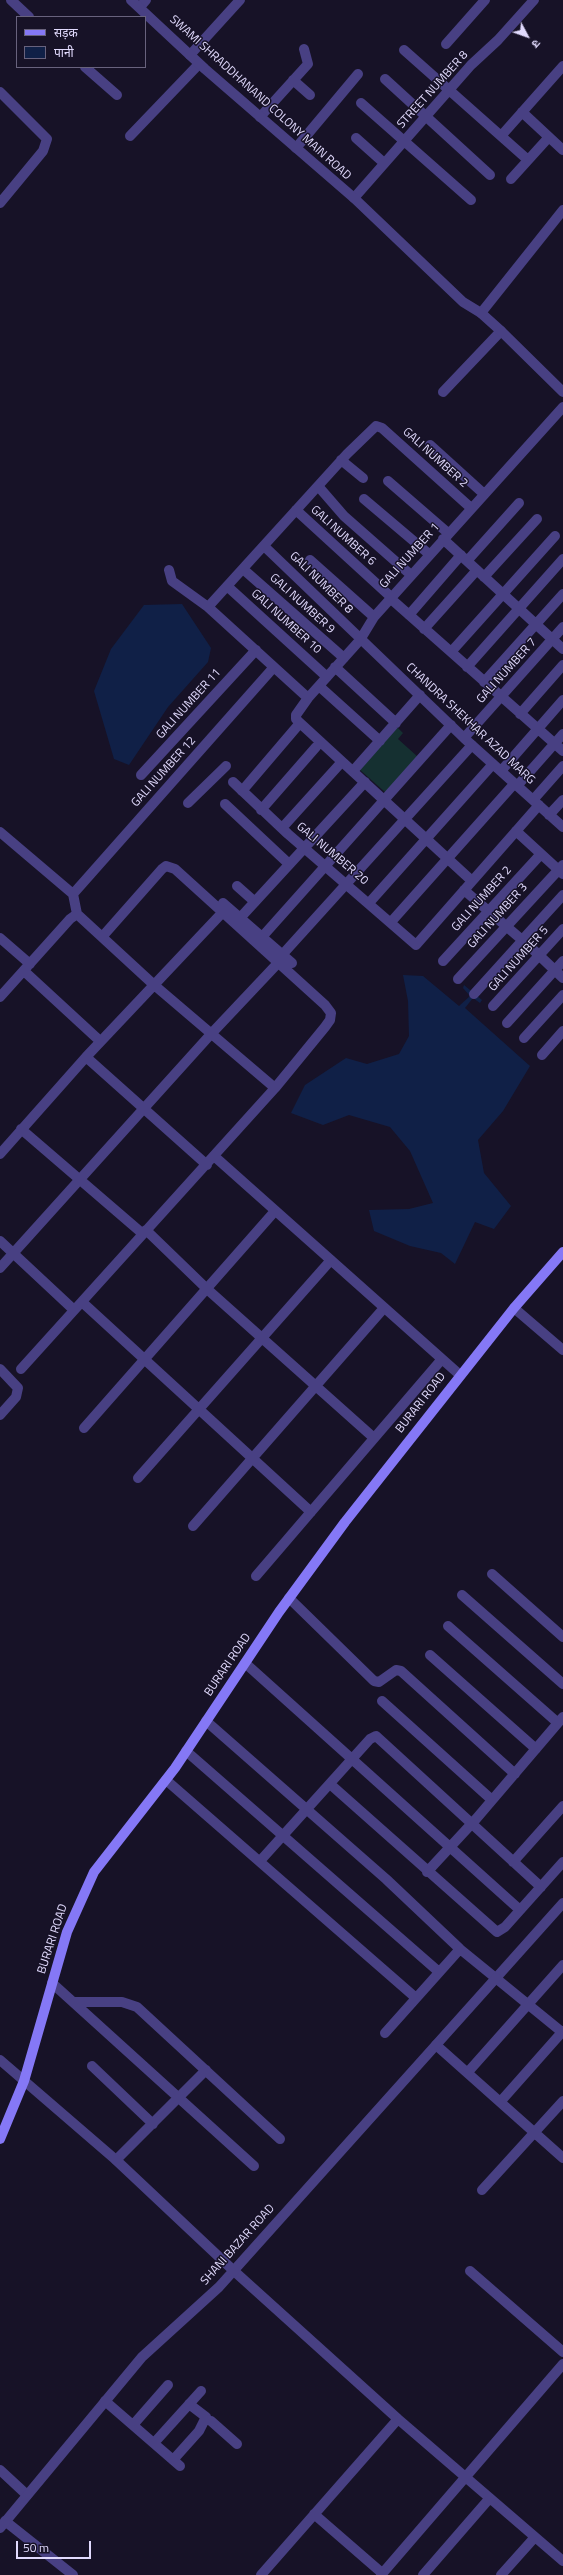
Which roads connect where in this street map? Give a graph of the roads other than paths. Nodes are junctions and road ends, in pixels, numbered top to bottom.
1 (10, 0) edge
2 (131, 0) edge
3 (240, 0) edge
4 (485, 0) edge
5 (534, 0) edge
6 (143, 4) edge
7 (29, 16) edge
8 (446, 44) dead end
9 (304, 49) dead end
10 (404, 50) dead end
11 (190, 55) junction
12 (199, 64) junction
13 (563, 66) edge
14 (86, 68) edge
15 (358, 74) dead end
16 (386, 79) dead end
17 (293, 80) junction
18 (450, 90) junction
19 (0, 92) edge
20 (117, 95) dead end
21 (310, 95) dead end
22 (361, 104) dead end
23 (522, 112) junction
24 (260, 116) junction
25 (428, 116) junction
26 (130, 136) dead end
27 (500, 136) junction
28 (549, 137) junction
29 (356, 138) dead end
30 (405, 141) junction
31 (296, 148) junction
32 (563, 150) edge
33 (528, 160) junction
34 (384, 163) junction
35 (490, 175) dead end
36 (511, 179) dead end
37 (354, 198) junction
38 (1, 199) edge
39 (471, 200) dead end
40 (563, 210) edge
41 (480, 313) junction
42 (501, 331) junction
43 (443, 392) dead end
44 (563, 392) edge
45 (563, 407) edge
46 (430, 445) dead end
47 (341, 460) junction
48 (363, 478) dead end
49 (388, 481) dead end
50 (318, 486) junction
51 (484, 494) junction
52 (364, 499) dead end
53 (519, 503) dead end
54 (471, 508) junction
55 (296, 510) junction
56 (537, 519) dead end
57 (445, 536) junction
58 (555, 536) dead end
59 (264, 546) junction
60 (429, 554) junction
61 (464, 558) junction
62 (310, 560) dead end
63 (563, 560) edge
64 (243, 569) junction
65 (169, 570) dead end
66 (481, 574) junction
67 (410, 575) junction
68 (227, 586) junction
69 (563, 594) edge
70 (502, 595) junction
71 (391, 597) junction
72 (208, 607) junction
73 (518, 609) junction
74 (409, 615) junction
75 (374, 617) junction
76 (536, 624) junction
77 (563, 627) edge
78 (424, 628) junction
79 (552, 639) junction
80 (360, 640) junction
81 (563, 649) edge
82 (256, 650) junction
83 (450, 652) junction
84 (344, 658) junction
85 (563, 665) edge
86 (274, 667) junction
87 (335, 667) junction
88 (467, 667) junction
89 (327, 677) junction
90 (484, 682) junction
91 (319, 686) junction
92 (420, 696) junction
93 (501, 697) junction
94 (308, 698) junction
95 (563, 700) edge
96 (520, 714) junction
97 (300, 723) junction
98 (396, 723) junction
99 (451, 725) junction
100 (538, 729) junction
101 (563, 734) edge
102 (380, 741) junction
103 (468, 741) junction
104 (555, 744) junction
105 (316, 747) dead end
106 (563, 751) edge
107 (493, 764) junction
108 (339, 765) dead end
109 (226, 766) dead end
110 (563, 766) edge
111 (353, 771) junction
112 (501, 771) junction
113 (141, 775) dead end
114 (233, 782) dead end
115 (365, 782) junction
116 (516, 785) junction
117 (242, 791) junction
118 (384, 800) junction
119 (563, 800) edge
120 (188, 803) dead end
121 (536, 803) junction
122 (225, 804) dead end
123 (261, 810) junction
124 (550, 815) junction
125 (404, 819) junction
126 (563, 827) edge
127 (282, 828) junction
128 (516, 831) junction
129 (2, 837) edge
130 (426, 838) junction
131 (305, 847) junction
132 (541, 854) junction
133 (447, 858) junction
134 (289, 864) junction
135 (326, 865) junction
136 (561, 870) edge
137 (472, 881) junction
138 (347, 883) junction
139 (237, 886) dead end
140 (464, 890) junction
141 (73, 894) junction
142 (563, 895) edge
143 (255, 902) junction
144 (223, 903) dead end
145 (369, 903) junction
146 (489, 911) junction
147 (222, 913) junction
148 (77, 914) junction
149 (240, 918) junction
150 (391, 922) junction
151 (506, 926) junction
152 (563, 929) edge
153 (102, 937) junction
154 (262, 937) junction
155 (0, 938) edge
156 (522, 940) junction
157 (539, 956) junction
158 (280, 959) junction
159 (443, 961) dead end
160 (563, 961) edge
161 (292, 963) dead end
162 (27, 968) junction
163 (555, 970) junction
164 (563, 978) edge
165 (458, 979) dead end
166 (153, 984) junction
167 (474, 994) dead end
168 (563, 995) edge
169 (0, 997) edge
170 (494, 1006) dead end
171 (507, 1023) dead end
172 (563, 1031) edge
173 (211, 1034) junction
174 (524, 1038) dead end
175 (100, 1041) junction
176 (542, 1055) dead end
177 (86, 1057) junction
178 (275, 1088) junction
179 (145, 1108) junction
180 (21, 1129) junction
181 (0, 1154) edge
182 (214, 1156) junction
183 (207, 1165) junction
184 (81, 1179) junction
185 (275, 1211) junction
186 (145, 1232) junction
187 (0, 1241) edge
188 (563, 1252) edge
189 (14, 1253) junction
190 (331, 1260) junction
191 (0, 1268) edge
192 (207, 1289) junction
193 (82, 1302) junction
194 (384, 1308) junction
195 (514, 1308) junction
196 (74, 1310) junction
197 (262, 1338) junction
198 (563, 1350) edge
199 (442, 1359) junction
200 (144, 1360) junction
201 (0, 1369) edge
202 (21, 1369) dead end
203 (460, 1375) junction
204 (316, 1386) junction
205 (198, 1410) junction
206 (0, 1415) edge
207 (84, 1428) dead end
208 (374, 1438) junction
209 (253, 1458) junction
210 (138, 1478) dead end
211 (311, 1512) junction
212 (193, 1526) dead end
213 (492, 1574) dead end
214 (256, 1576) dead end
215 (462, 1595) dead end
216 (289, 1598) junction
217 (448, 1626) dead end
218 (563, 1637) edge
219 (430, 1655) dead end
220 (245, 1663) junction
221 (563, 1684) edge
222 (382, 1701) dead end
223 (561, 1720) edge
224 (206, 1721) junction
225 (536, 1749) junction
226 (186, 1751) junction
227 (352, 1760) junction
228 (515, 1774) junction
229 (166, 1780) junction
230 (330, 1784) junction
231 (492, 1800) junction
232 (563, 1806) edge
233 (308, 1808) junction
234 (472, 1823) junction
235 (283, 1836) junction
236 (450, 1847) junction
237 (260, 1861) junction
238 (513, 1862) junction
239 (563, 1862) edge
240 (427, 1872) junction
241 (540, 1887) junction
242 (563, 1903) edge
243 (520, 1910) junction
244 (460, 1949) junction
245 (563, 1965) edge
246 (439, 1972) junction
247 (496, 1978) junction
248 (52, 1983) junction
249 (416, 1998) junction
250 (74, 2002) junction
251 (528, 2003) junction
252 (563, 2032) edge
253 (385, 2033) dead end
254 (436, 2045) junction
255 (0, 2060) edge
256 (92, 2066) dead end
257 (206, 2070) junction
258 (468, 2072) junction
259 (24, 2081) junction
260 (179, 2098) junction
261 (501, 2101) junction
262 (563, 2101) edge
263 (153, 2124) junction
264 (534, 2133) junction
265 (0, 2139) edge
266 (280, 2139) dead end
267 (563, 2158) edge
268 (116, 2160) junction
269 (254, 2166) dead end
270 (482, 2190) dead end
271 (234, 2271) junction
272 (470, 2271) dead end
273 (563, 2352) edge
274 (563, 2364) edge
275 (168, 2385) dead end
276 (201, 2391) dead end
277 (105, 2401) junction
278 (189, 2404) junction
279 (398, 2419) junction
280 (211, 2421) dead end
281 (133, 2425) junction
282 (154, 2443) junction
283 (237, 2444) dead end
284 (0, 2470) edge
285 (466, 2479) junction
286 (28, 2495) junction
287 (489, 2499) junction
288 (314, 2514) junction
289 (3, 2520) edge
290 (535, 2537) junction
291 (563, 2561) edge
292 (381, 2574) edge
293 (73, 2575) edge
294 (261, 2575) edge
295 (423, 2575) edge
296 (501, 2575) edge

1 - 7 street
2 - 6 street, SWAMI SHRADDHANAND COLONY MAIN ROAD
3 - 11 street
4 - 8 street
5 - 18 street, STREET NUMBER 8
6 - 11 street, SWAMI SHRADDHANAND COLONY MAIN ROAD
9 - 17 street
10 - 18 street
11 - 12 street, SWAMI SHRADDHANAND COLONY MAIN ROAD
12 - 24 street, SWAMI SHRADDHANAND COLONY MAIN ROAD
12 - 26 street
13 - 23 street
14 - 20 street
15 - 31 street
16 - 25 street
17 - 21 street
17 - 24 street
18 - 25 street, STREET NUMBER 8
18 - 27 street
19 - 38 street
22 - 30 street
23 - 27 street
23 - 28 street
24 - 31 street, SWAMI SHRADDHANAND COLONY MAIN ROAD
25 - 30 street, STREET NUMBER 8
25 - 35 street
27 - 33 street
28 - 32 street
28 - 33 street
29 - 34 street
30 - 34 street, STREET NUMBER 8
30 - 39 street
31 - 37 street, SWAMI SHRADDHANAND COLONY MAIN ROAD
33 - 36 street
34 - 37 street, STREET NUMBER 8
37 - 41 street, SWAMI SHRADDHANAND COLONY MAIN ROAD
40 - 41 street
41 - 42 street, SWAMI SHRADDHANAND COLONY MAIN ROAD
42 - 43 street
42 - 44 street, SWAMI SHRADDHANAND COLONY MAIN ROAD
45 - 51 street, GALI NUMBER 1
46 - 51 street
47 - 48 street
47 - 50 street
47 - 54 street, GALI NUMBER 2
49 - 57 street
50 - 55 street
50 - 67 street
51 - 54 street, GALI NUMBER 1
52 - 60 street
53 - 61 street
54 - 57 street, GALI NUMBER 1
55 - 59 street
55 - 71 street, GALI NUMBER 6
56 - 66 street
57 - 60 street, GALI NUMBER 1
57 - 61 street
58 - 70 street
59 - 64 street
59 - 80 street, GALI NUMBER 8
60 - 67 street, GALI NUMBER 1
61 - 66 street
61 - 74 street
62 - 75 street
63 - 73 street
64 - 68 street
64 - 84 street, GALI NUMBER 9
65 - 72 street
66 - 70 street
66 - 78 street
67 - 71 street, GALI NUMBER 1
68 - 72 street
68 - 89 street, GALI NUMBER 10
69 - 76 street
70 - 73 street
70 - 83 street
71 - 74 street, GALI NUMBER 6
71 - 75 street, GALI NUMBER 1
72 - 82 street
73 - 76 street
73 - 88 street
74 - 78 street, GALI NUMBER 6
75 - 80 street, GALI NUMBER 1
76 - 79 street
76 - 90 street
77 - 79 street, GALI NUMBER 7
78 - 83 street, GALI NUMBER 6
79 - 81 street
79 - 93 street, GALI NUMBER 7
80 - 84 street, GALI NUMBER 1
80 - 92 street, CHANDRA SHEKHAR AZAD MARG
82 - 86 street
82 - 113 street, GALI NUMBER 11
83 - 88 street, GALI NUMBER 6
84 - 87 street, GALI NUMBER 1
85 - 96 street
86 - 94 street
86 - 141 street, GALI NUMBER 12
87 - 89 street, GALI NUMBER 1
87 - 98 street
88 - 90 street, GALI NUMBER 6
89 - 91 street, GALI NUMBER 1
90 - 93 street, GALI NUMBER 6
91 - 94 street, GALI NUMBER 1
91 - 102 street
92 - 98 street
92 - 99 street, CHANDRA SHEKHAR AZAD MARG
93 - 96 street, GALI NUMBER 6
93 - 103 street, GALI NUMBER 7
94 - 97 street, GALI NUMBER 1
95 - 100 street
96 - 100 street, GALI NUMBER 6
97 - 111 street
97 - 117 street
98 - 102 street
99 - 103 street, CHANDRA SHEKHAR AZAD MARG
99 - 118 street
100 - 104 street, GALI NUMBER 6
100 - 112 street
101 - 104 street
102 - 111 street
103 - 107 street, CHANDRA SHEKHAR AZAD MARG
103 - 125 street, GALI NUMBER 7
104 - 106 street, GALI NUMBER 6
104 - 116 street
105 - 123 street
107 - 112 street, CHANDRA SHEKHAR AZAD MARG
107 - 130 street
108 - 127 street
109 - 120 street
110 - 121 street
111 - 115 street
112 - 116 street, CHANDRA SHEKHAR AZAD MARG
114 - 117 street, GALI NUMBER 20
115 - 118 street
115 - 131 street
116 - 121 street, CHANDRA SHEKHAR AZAD MARG
116 - 133 street
117 - 123 street, GALI NUMBER 20
118 - 125 street
118 - 135 street
119 - 124 street
121 - 124 street, CHANDRA SHEKHAR AZAD MARG
121 - 128 street
122 - 134 street
123 - 127 street, GALI NUMBER 20
124 - 126 street, CHANDRA SHEKHAR AZAD MARG
125 - 130 street
125 - 138 street, GALI NUMBER 7
127 - 131 street, GALI NUMBER 20
128 - 132 street
128 - 137 street
129 - 141 street
130 - 133 street
130 - 145 street
131 - 134 street
131 - 135 street, GALI NUMBER 20
132 - 136 street
132 - 146 street, GALI NUMBER 2
133 - 137 street
133 - 150 street
134 - 143 street
135 - 138 street, GALI NUMBER 20
135 - 154 street
136 - 151 street, GALI NUMBER 3
137 - 140 street
138 - 145 street, GALI NUMBER 20
138 - 158 street, GALI NUMBER 7
139 - 143 street
140 - 146 street
140 - 150 street, GALI NUMBER 20
141 - 148 street
142 - 156 street
143 - 149 street
144 - 149 street
145 - 150 street, GALI NUMBER 20
146 - 151 street
146 - 159 street, GALI NUMBER 2
147 - 153 street
147 - 158 street
147 - 166 street
148 - 153 street
148 - 162 street
149 - 154 street
151 - 156 street
151 - 165 street, GALI NUMBER 3
152 - 157 street, GALI NUMBER 5
153 - 166 street
154 - 158 street
155 - 162 street
156 - 157 street
156 - 167 street
157 - 163 street
157 - 170 street, GALI NUMBER 5
158 - 161 street
158 - 173 street, GALI NUMBER 7
158 - 178 street
160 - 163 street
162 - 169 street
162 - 175 street
163 - 164 street
163 - 171 street
166 - 173 street
166 - 175 street
168 - 174 street
172 - 176 street
173 - 178 street
173 - 179 street, GALI NUMBER 7
175 - 177 street
177 - 179 street
177 - 180 street
178 - 182 street
179 - 183 street
179 - 184 street, GALI NUMBER 7
180 - 181 street
180 - 184 street
182 - 183 street
182 - 185 street
183 - 186 street
184 - 186 street
184 - 189 street, GALI NUMBER 7
185 - 190 street
185 - 192 street
186 - 192 street
186 - 193 street
187 - 189 street
188 - 195 main road, BURARI ROAD
189 - 191 street, GALI NUMBER 7
189 - 196 street
190 - 194 street
190 - 197 street
192 - 197 street
192 - 200 street
193 - 196 street
193 - 200 street
194 - 199 street
194 - 204 street
195 - 198 street
195 - 203 main road, BURARI ROAD
196 - 202 street
197 - 204 street
197 - 205 street
199 - 203 street
199 - 208 street
200 - 205 street
200 - 207 street
201 - 206 street
203 - 216 main road, BURARI ROAD
204 - 208 street
204 - 209 street
205 - 209 street
205 - 210 street
208 - 211 street
209 - 211 street
209 - 212 street
211 - 214 street
213 - 218 street
215 - 221 street
216 - 220 main road, BURARI ROAD
216 - 228 street
217 - 223 street
219 - 225 street
220 - 224 main road, BURARI ROAD
220 - 227 street
222 - 231 street
223 - 225 street
224 - 226 main road, BURARI ROAD
224 - 233 street
225 - 228 street
226 - 229 main road, BURARI ROAD
226 - 235 street
227 - 230 street
227 - 234 street
227 - 236 street
228 - 231 street
229 - 237 street
229 - 248 main road, BURARI ROAD
230 - 233 street
230 - 240 street
231 - 234 street
232 - 238 street
233 - 235 street
233 - 244 street
234 - 236 street
234 - 238 street
235 - 237 street
235 - 246 street
236 - 240 street
236 - 243 street
237 - 249 street
238 - 241 street
239 - 241 street
240 - 243 street
241 - 243 street
242 - 247 street, SHANI BAZAR ROAD
244 - 246 street
244 - 247 street
245 - 251 street
246 - 249 street
247 - 251 street
247 - 254 street, SHANI BAZAR ROAD
248 - 250 street
248 - 259 main road, BURARI ROAD
249 - 253 street
250 - 257 street
250 - 260 street
251 - 252 street
251 - 258 street
252 - 261 street
254 - 258 street
254 - 271 street, SHANI BAZAR ROAD
255 - 259 street
256 - 263 street
257 - 260 street
257 - 266 street
258 - 261 street
259 - 265 main road, BURARI ROAD
259 - 268 street
260 - 263 street
260 - 269 street
261 - 264 street
262 - 264 street
263 - 268 street
264 - 267 street
264 - 270 street
268 - 271 street
271 - 277 street, SHANI BAZAR ROAD
271 - 279 street
272 - 273 street
274 - 285 street
275 - 281 street
276 - 278 street
277 - 281 street
277 - 286 street, SHANI BAZAR ROAD
278 - 282 street
278 - 282 street
279 - 285 street
279 - 288 street
280 - 283 street
281 - 282 street
284 - 286 street
285 - 287 street
285 - 292 street
286 - 289 street, SHANI BAZAR ROAD
287 - 290 street
287 - 295 street
288 - 292 street
288 - 294 street
289 - 293 street
290 - 291 street
290 - 296 street

